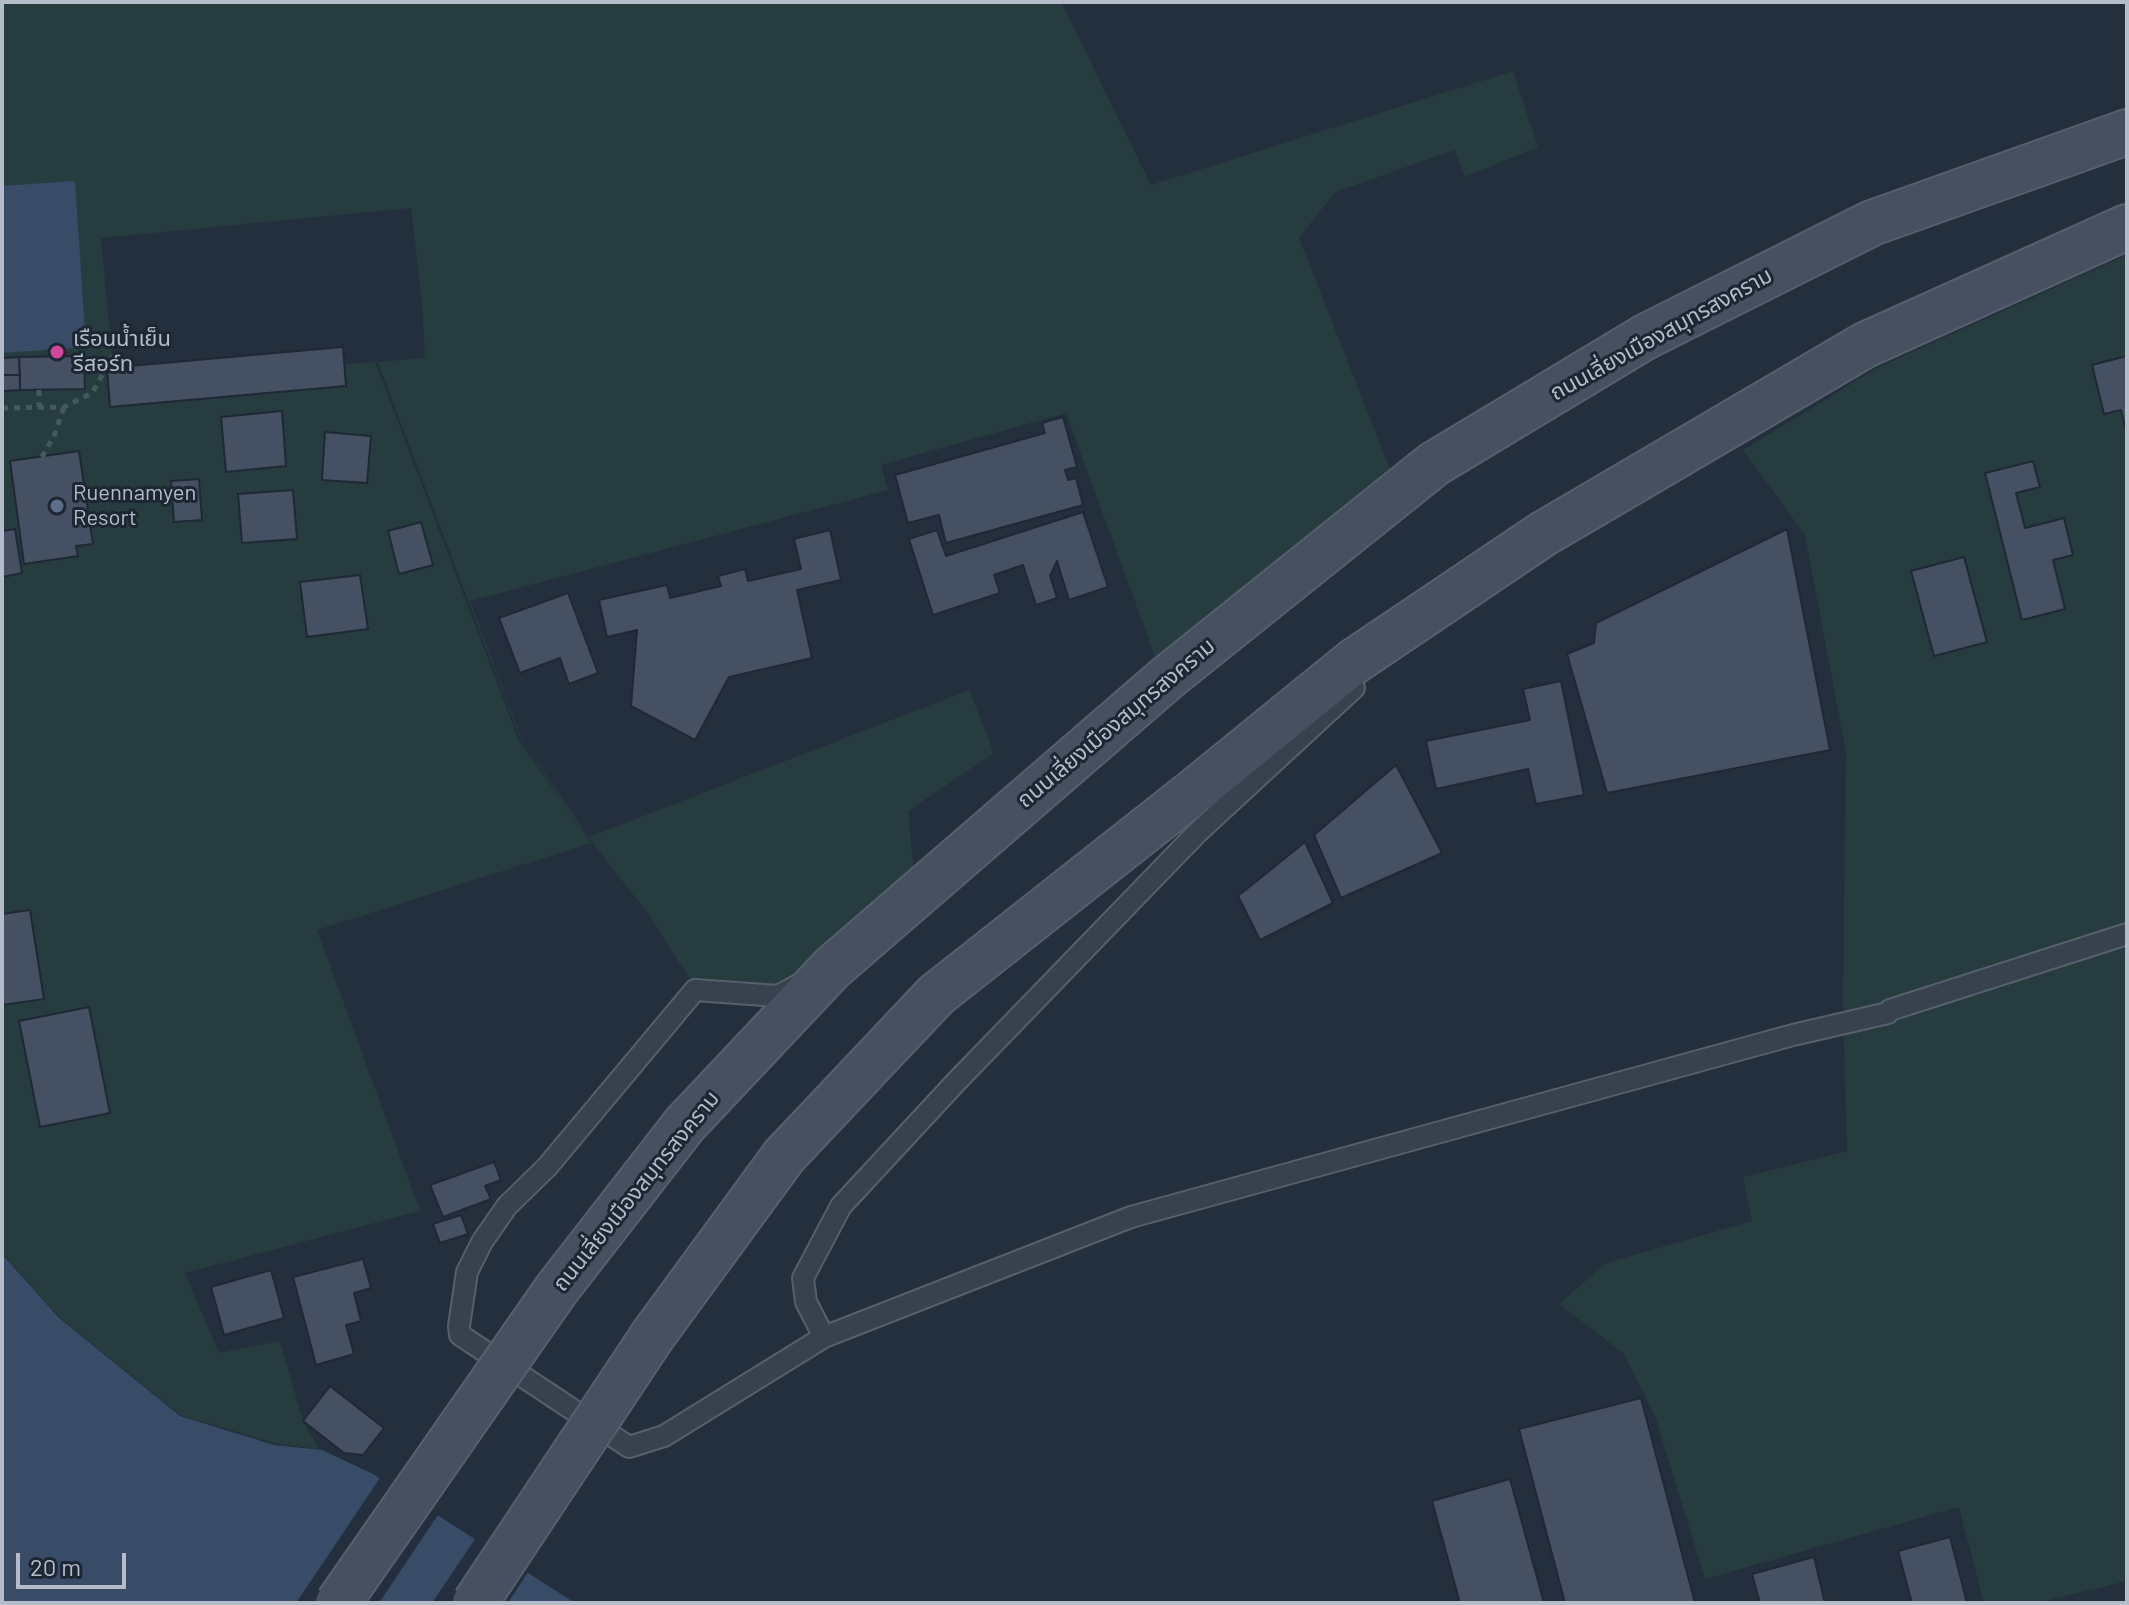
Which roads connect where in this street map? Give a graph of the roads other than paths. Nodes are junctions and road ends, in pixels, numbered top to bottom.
1 (2127, 132) edge
2 (2127, 227) edge
3 (1543, 534) junction
4 (2127, 934) edge
5 (832, 968) junction
6 (824, 1337) junction
7 (338, 1603) edge
8 (475, 1603) edge

1 - 5 main road, ถนนเลี่ยงเมืองสมุทรสงคราม
2 - 3 main road
3 - 6 lane
3 - 8 main road, bridge
4 - 6 lane
5 - 6 lane
5 - 7 main road, ถนนเลี่ยงเมืองสมุทรสงคราม, bridge

